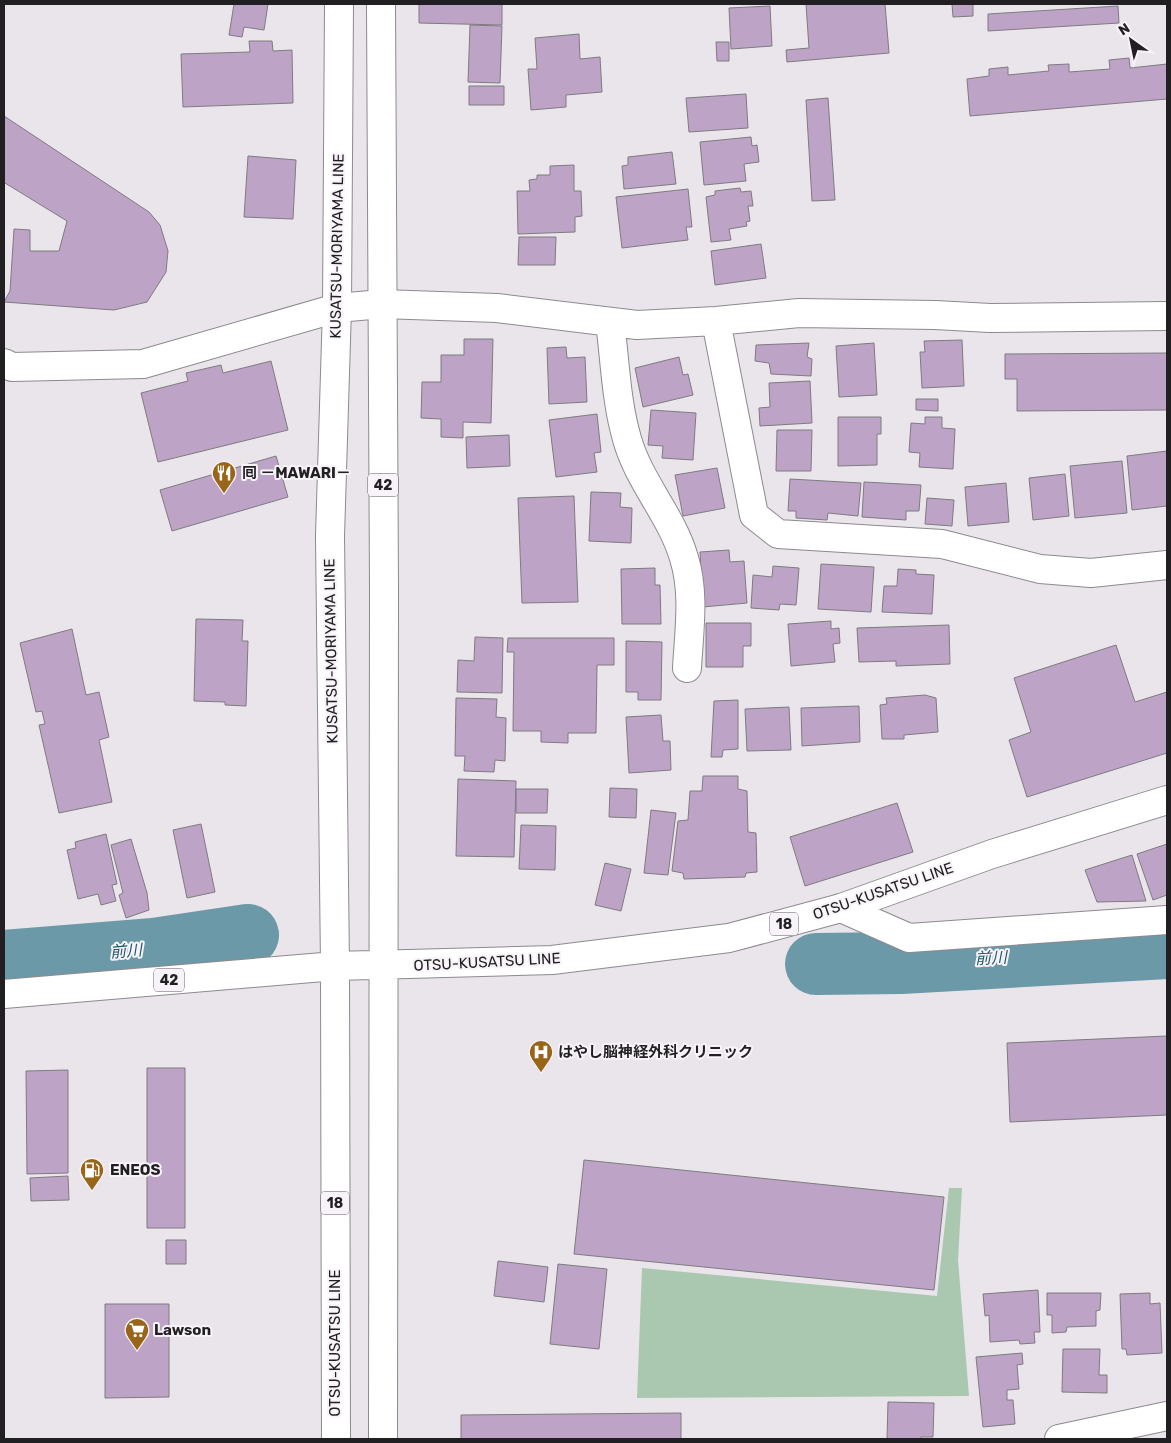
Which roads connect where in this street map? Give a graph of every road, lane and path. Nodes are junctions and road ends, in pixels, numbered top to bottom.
1 (339, 4) edge
2 (381, 4) edge
3 (382, 304) junction
4 (337, 308) junction
5 (1167, 316) edge
6 (716, 321) junction
7 (610, 322) junction
8 (4, 363) edge
9 (1167, 565) edge
10 (687, 668) dead end
11 (1167, 800) edge
12 (841, 908) junction
13 (1167, 920) edge
14 (335, 966) junction
15 (384, 966) junction
16 (4, 994) edge
17 (1167, 1416) edge
18 (1095, 1436) edge
19 (336, 1439) edge
20 (382, 1439) edge
21 (1059, 1439) edge

1 - 4 main road, KUSATSU-MORIYAMA LINE
2 - 3 main road, 42
3 - 4 main road
3 - 7 main road
3 - 15 main road, 42
4 - 8 main road
4 - 14 main road, KUSATSU-MORIYAMA LINE
5 - 6 main road
6 - 7 main road
6 - 9 main road
7 - 10 main road
11 - 12 main road, OTSU-KUSATSU LINE / 18
12 - 13 main road
12 - 15 main road, OTSU-KUSATSU LINE / 18
14 - 15 main road, OTSU-KUSATSU LINE / 18
14 - 16 main road, 42
14 - 19 main road, OTSU-KUSATSU LINE / 18
15 - 20 main road
17 - 18 main road
18 - 21 main road

